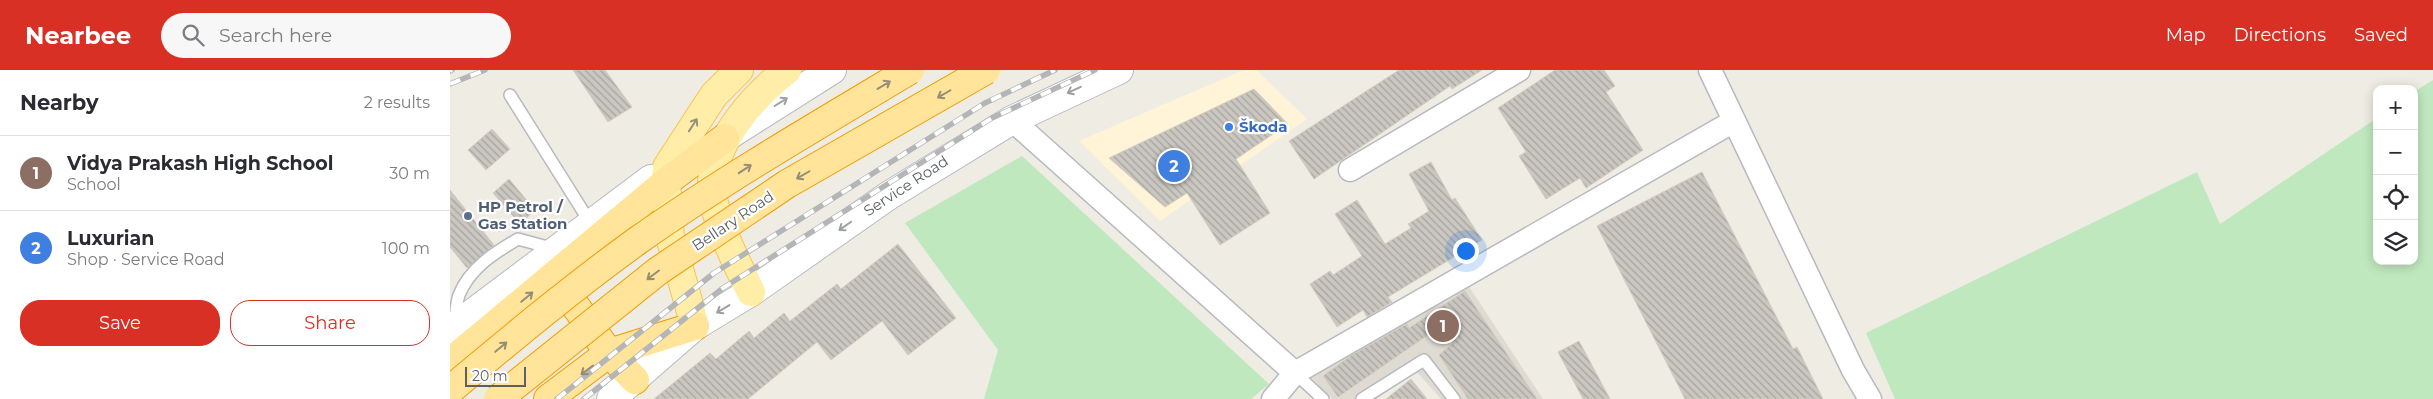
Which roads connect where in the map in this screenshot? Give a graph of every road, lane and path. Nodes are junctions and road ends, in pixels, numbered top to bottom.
1 (739, 70) edge
2 (787, 70) edge
3 (832, 70) edge
4 (910, 70) edge
5 (986, 70) edge
6 (1119, 70) edge
7 (1519, 70) edge
8 (1710, 70) edge
9 (510, 95) dead end
10 (1012, 120) junction
11 (1734, 121) junction
12 (725, 138) junction
13 (1350, 170) dead end
14 (667, 174) junction
15 (591, 224) junction
16 (551, 262) junction
17 (751, 292) junction
18 (695, 326) junction
19 (452, 328) edge
20 (609, 353) junction
21 (450, 362) edge
22 (1295, 373) junction
23 (635, 380) junction
24 (450, 390) edge
25 (498, 399) edge
26 (548, 399) edge
27 (611, 399) edge
28 (1273, 399) edge
29 (1323, 399) edge
30 (1362, 399) edge
31 (1454, 399) edge
32 (1870, 399) edge

14 -> 1 main road
2 - 12 main road
12 -> 3 main road
24 -> 4 highway, bridge
5 -> 25 highway, Bellary Road, bridge
6 -> 10 main road, Service Road
7 - 13 street
8 - 11 street
9 - 15 lane
10 -> 17 main road, Service Road
10 - 22 street
11 - 22 street
11 - 32 street
12 - 14 highway
12 - 17 main road
14 - 15 main road
14 - 16 highway
14 - 18 main road
15 - 16 main road
16 - 19 main road
16 - 20 highway
21 -> 16 highway
17 -> 18 main road, Service Road
18 - 20 highway
18 - 23 main road, Service Road
20 - 23 highway
20 -> 26 highway
22 - 28 street
22 - 29 lane
23 - 27 main road, Service Road
30 - 31 lane

